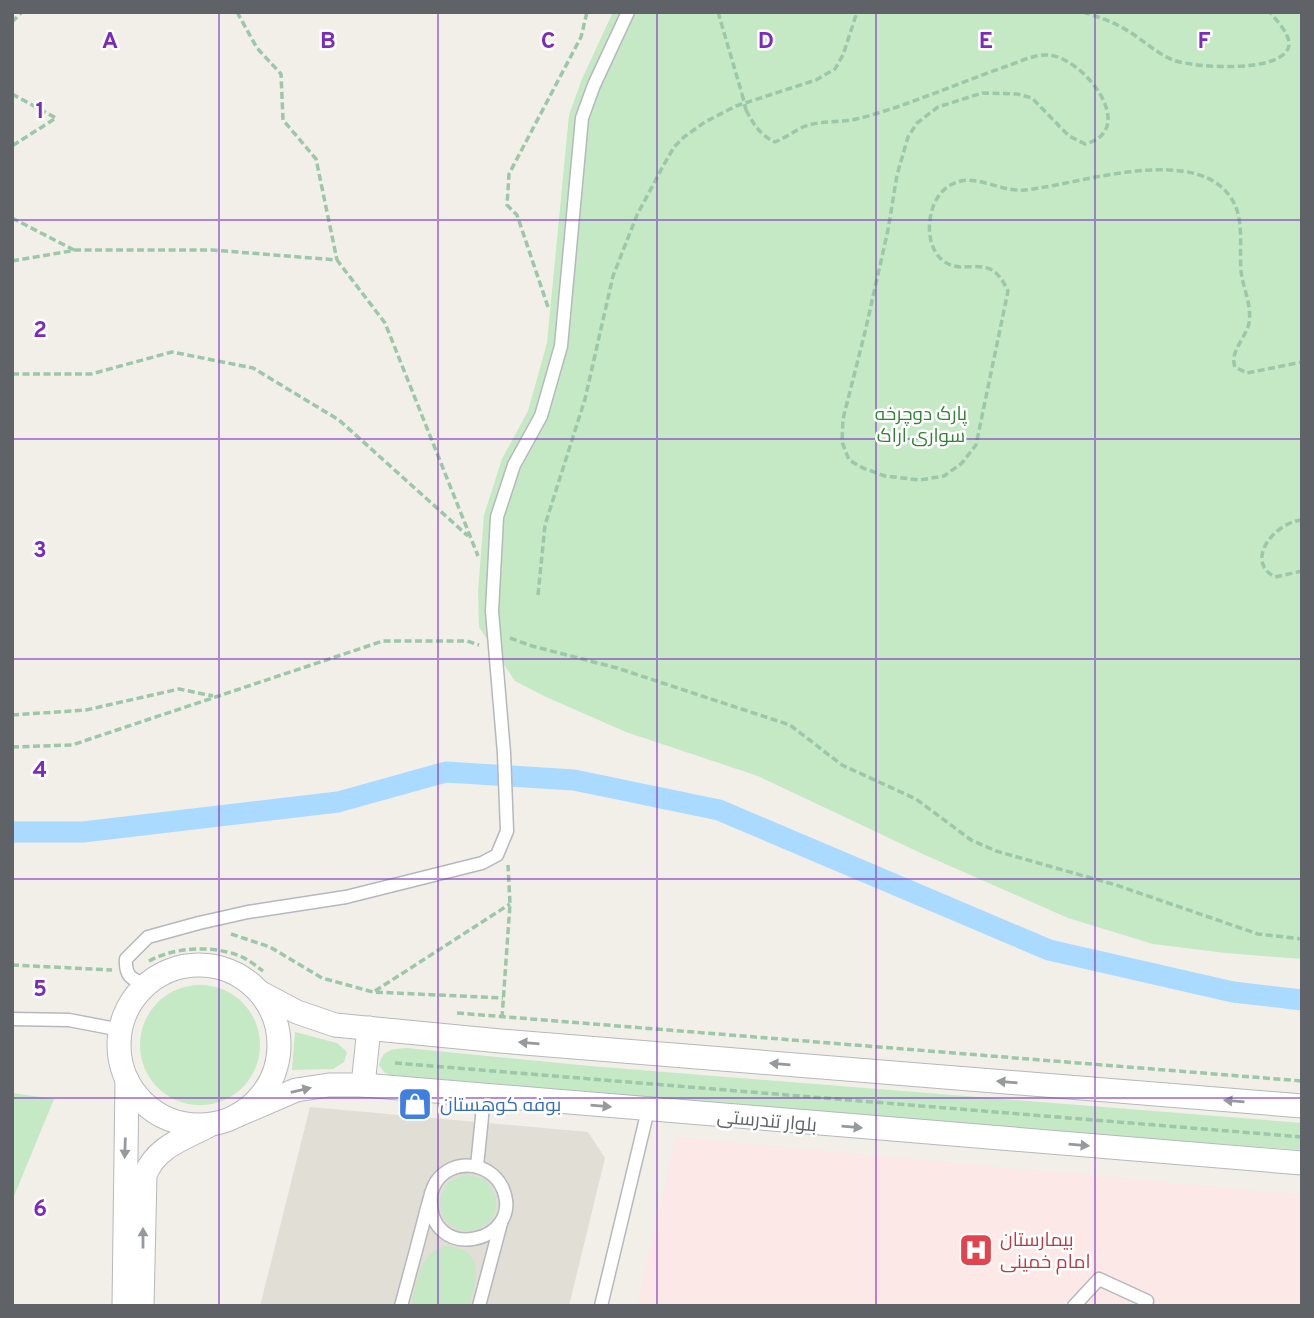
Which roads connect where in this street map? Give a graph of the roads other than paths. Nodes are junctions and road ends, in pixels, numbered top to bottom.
1 (628, 12) edge
2 (263, 983) junction
3 (146, 985) junction
4 (12, 1019) edge
5 (369, 1028) junction
6 (121, 1030) junction
7 (127, 1080) junction
8 (363, 1085) junction
9 (484, 1097) junction
10 (1302, 1107) edge
11 (648, 1110) junction
12 (238, 1115) junction
13 (214, 1124) junction
14 (1302, 1163) edge
15 (477, 1166) junction
16 (133, 1186) junction
17 (431, 1193) junction
18 (504, 1212) junction
19 (124, 1306) edge
20 (142, 1306) edge
21 (401, 1306) edge
22 (479, 1306) edge
23 (601, 1306) edge
24 (1074, 1306) edge
25 (1145, 1306) edge

1 - 3 lane
2 - 3 street
2 - 5 street
2 - 12 street
3 - 6 street
4 - 6 lane
5 - 8 street
10 -> 5 street
6 - 7 street
7 - 13 street
7 -> 16 street
8 - 9 street, بلوار تندرستی
12 -> 8 street, بلوار تندرستی
9 -> 11 street, بلوار تندرستی
9 - 15 lane
11 -> 14 street, بلوار تندرستی
11 - 23 lane
12 - 13 street
13 - 16 street
15 - 17 lane
15 - 18 lane
16 - 19 street
20 -> 16 street
17 - 18 lane
17 - 21 lane
18 - 22 lane
24 - 25 lane

